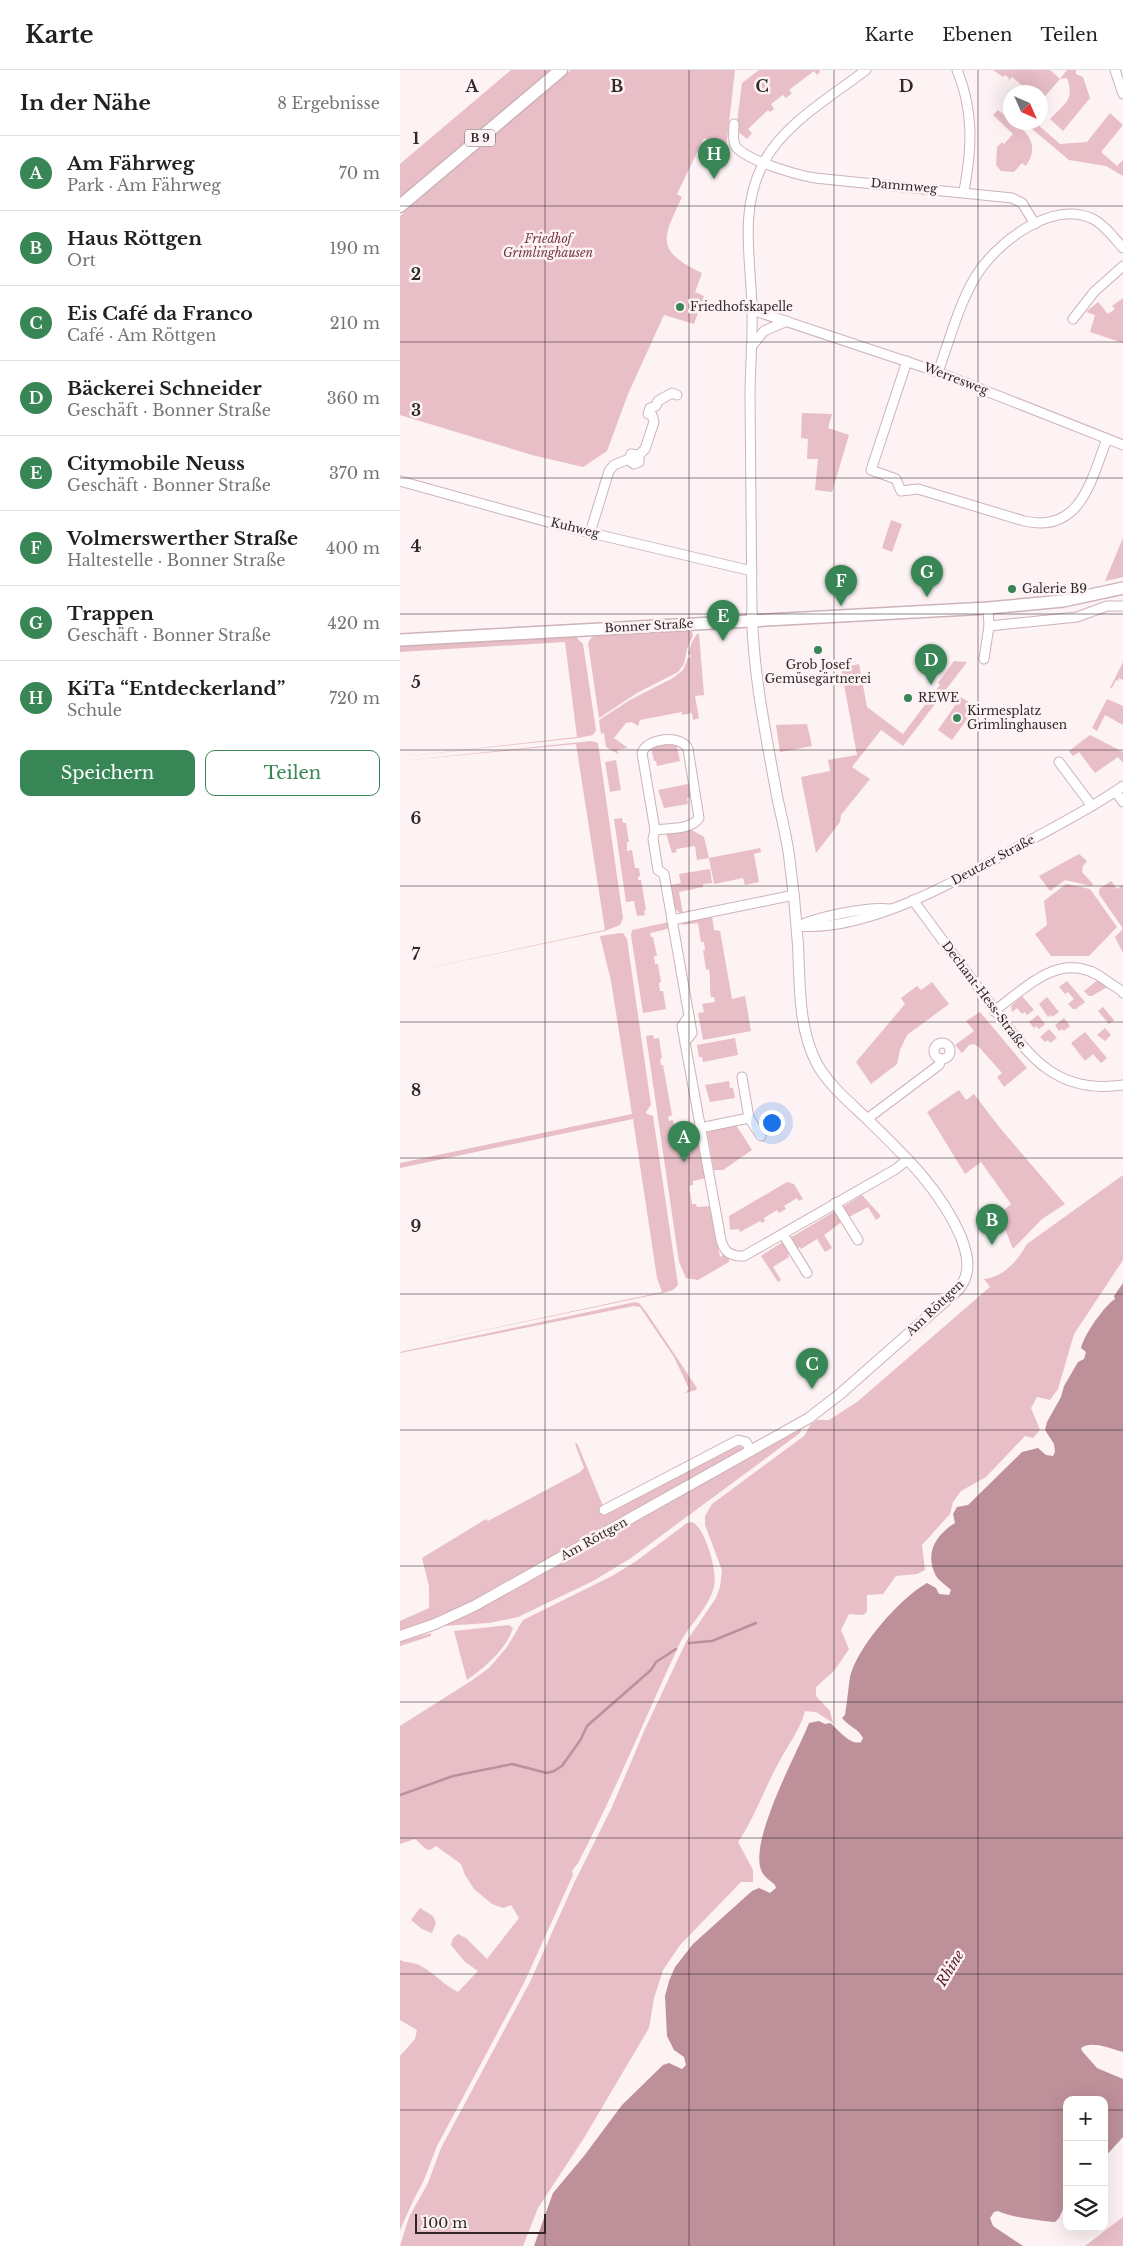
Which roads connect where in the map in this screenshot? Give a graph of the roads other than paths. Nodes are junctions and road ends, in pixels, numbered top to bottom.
1 (561, 70) edge
2 (866, 70) edge
3 (957, 70) edge
4 (1115, 70) edge
5 (1123, 94) edge
6 (734, 124) dead end
7 (763, 162) junction
8 (964, 191) junction
9 (400, 206) edge
10 (1035, 224) junction
11 (1123, 248) edge
12 (1123, 266) edge
13 (752, 310) junction
14 (1073, 319) dead end
15 (786, 321) junction
16 (751, 348) junction
17 (907, 361) junction
18 (938, 372) junction
19 (677, 395) dead end
20 (1107, 439) junction
21 (1123, 445) edge
22 (400, 481) edge
23 (590, 533) junction
24 (752, 571) junction
25 (1123, 588) edge
26 (1123, 606) edge
27 (988, 608) junction
28 (752, 617) junction
29 (988, 626) junction
30 (400, 640) edge
31 (984, 660) dead end
32 (1058, 762) dead end
33 (1119, 789) edge
34 (1123, 802) edge
35 (1092, 806) junction
36 (656, 830) junction
37 (794, 894) junction
38 (913, 900) junction
39 (672, 920) junction
40 (797, 926) junction
41 (1123, 993) edge
42 (994, 1011) junction
43 (941, 1059) dead end
44 (742, 1076) dead end
45 (1123, 1085) edge
46 (750, 1118) junction
47 (866, 1119) junction
48 (700, 1128) junction
49 (761, 1136) dead end
50 (908, 1159) junction
51 (835, 1203) junction
52 (783, 1234) junction
53 (858, 1240) dead end
54 (807, 1273) dead end
55 (751, 1451) junction
56 (604, 1510) dead end
57 (400, 1636) edge

1 - 9 main road, B 9
2 - 7 street
3 - 8 street
4 - 5 street
6 - 7 street, Dammweg
7 - 8 street, Dammweg
7 - 13 street
8 - 10 street, Dammweg
10 - 11 street
10 - 18 street
12 - 14 street
13 - 15 street, Werresweg
13 - 16 street
15 - 16 street
15 - 17 street, Werresweg
16 - 24 street
17 - 18 street, Werresweg
17 - 20 street
18 - 20 street, Werresweg
19 - 23 street
20 - 21 street, Werresweg
22 - 23 street, Kuhweg
23 - 24 street, Kuhweg
24 - 28 street
25 - 27 main road, Bonner Straße
26 - 29 street
27 - 28 main road, Bonner Straße
27 - 29 street
28 - 30 main road, Bonner Straße
28 - 37 street
29 - 31 street
32 - 35 street
33 - 34 street
33 - 35 street, Deutzer Straße
35 - 38 street, Deutzer Straße
36 - 36 street
36 - 39 street
37 - 39 street
37 - 40 street
38 - 40 street, Deutzer Straße
38 - 42 street, Dechant-Hess-Straße
39 - 48 street
40 - 47 street
41 - 42 street
42 - 45 street, Dechant-Hess-Straße
43 - 47 street
44 - 46 street
46 - 48 street
46 - 49 street
47 - 50 street
48 - 52 street
50 - 51 street
50 - 55 street, Am Röttgen
51 - 52 street
51 - 53 street
52 - 54 street
55 - 56 street, Am Röttgen
55 - 57 street, Am Röttgen

